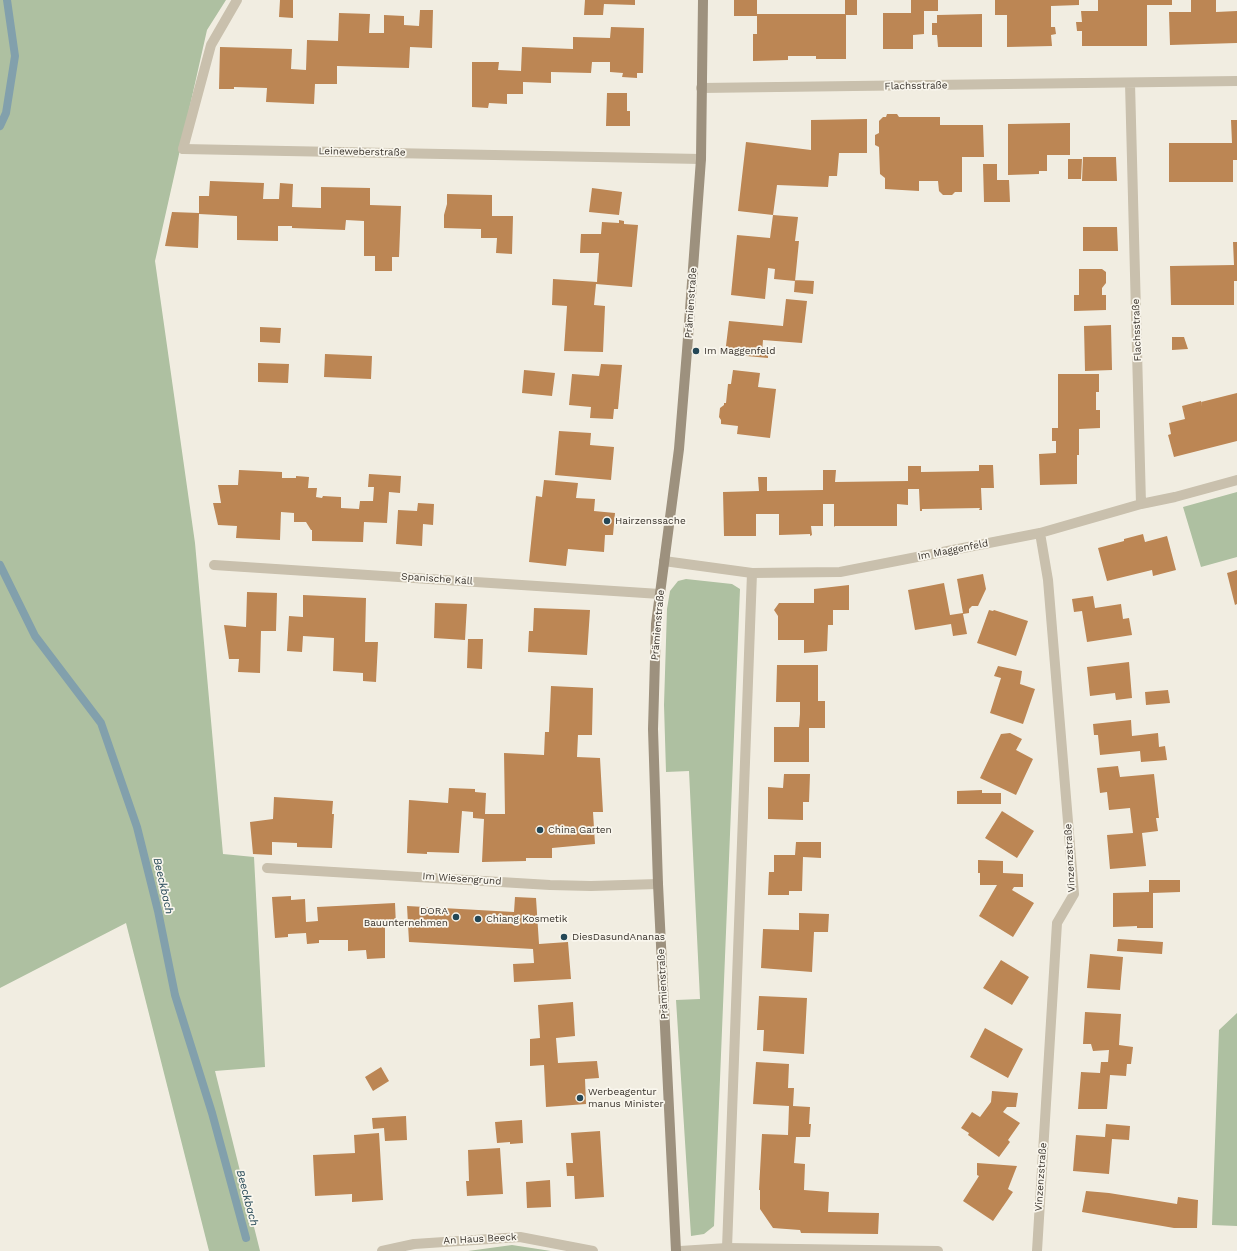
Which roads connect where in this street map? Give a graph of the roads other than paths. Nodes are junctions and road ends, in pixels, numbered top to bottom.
1 (237, 0) edge
2 (702, 0) edge
3 (1237, 81) edge
4 (1130, 83) junction
5 (701, 88) junction
6 (701, 159) junction
7 (1237, 480) edge
8 (1141, 504) junction
9 (1040, 533) junction
10 (664, 561) junction
11 (214, 565) dead end
12 (752, 573) junction
13 (660, 594) junction
14 (267, 868) dead end
15 (658, 884) junction
16 (414, 1247) edge
17 (727, 1248) junction
18 (382, 1251) edge
19 (593, 1251) edge
20 (676, 1251) edge
21 (680, 1251) edge
22 (926, 1251) edge
23 (938, 1251) edge
24 (1037, 1251) edge

1 - 6 street, Leineweberstraße
2 - 5 street, Prämienstraße
3 - 4 street, Flachsstraße
4 - 5 street, Flachsstraße
4 - 8 street, Flachsstraße
5 - 6 street, Prämienstraße
6 - 10 street, Prämienstraße
7 - 8 street, Im Maggenfeld
8 - 9 street, Im Maggenfeld
9 - 12 street, Im Maggenfeld
9 - 24 street, Vinzenzstraße
10 - 12 street, Im Maggenfeld
10 - 13 street, Prämienstraße
11 - 13 street, Spanische Kall
12 - 17 street
13 - 15 street, Prämienstraße
14 - 15 street, Im Wiesengrund
15 - 20 street, Prämienstraße
16 - 18 street, An Haus Beeck
16 - 19 street, An Haus Beeck
17 - 21 street
17 - 22 street
22 - 23 street

